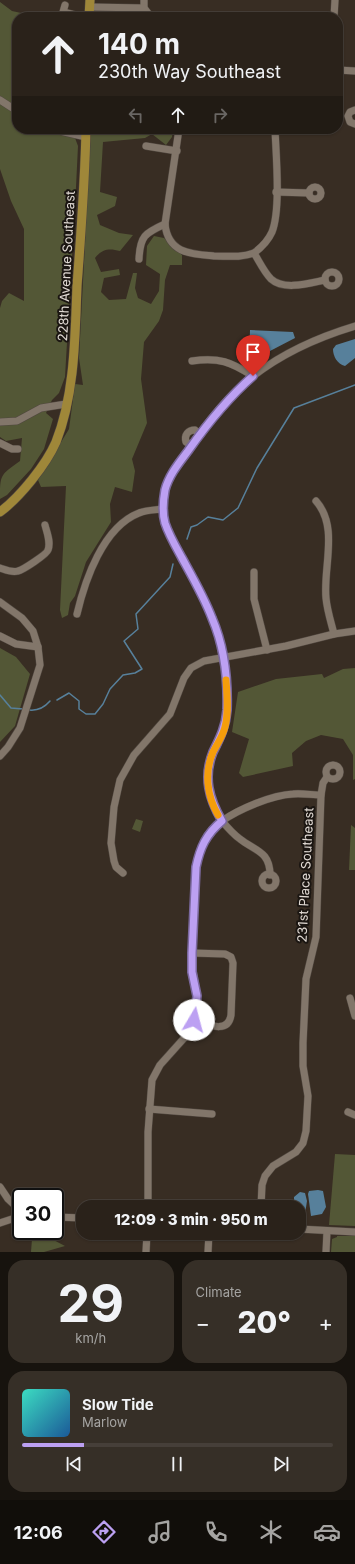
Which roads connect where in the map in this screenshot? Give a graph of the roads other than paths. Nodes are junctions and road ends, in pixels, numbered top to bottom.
1 (144, 0) edge
2 (335, 0) edge
3 (64, 5) dead end
4 (144, 8) junction
5 (89, 10) edge
6 (63, 12) edge
7 (147, 12) edge
8 (334, 12) edge
9 (343, 70) edge
10 (355, 71) edge
11 (0, 100) edge
12 (12, 108) edge
13 (355, 110) edge
14 (355, 124) edge
15 (86, 134) edge
16 (178, 134) edge
17 (275, 134) edge
18 (146, 146) dead end
19 (176, 152) junction
20 (276, 192) junction
21 (309, 193) dead end
22 (165, 224) junction
23 (254, 253) junction
24 (139, 259) dead end
25 (325, 280) dead end
26 (355, 326) edge
27 (192, 361) dead end
28 (253, 376) junction
29 (66, 404) junction
30 (0, 422) edge
31 (200, 435) junction
32 (0, 443) edge
33 (192, 445) junction
34 (18, 449) dead end
35 (316, 501) dead end
36 (163, 509) junction
37 (0, 512) edge
38 (45, 525) dead end
39 (0, 568) edge
40 (254, 572) dead end
41 (0, 602) edge
42 (77, 614) dead end
43 (355, 631) edge
44 (334, 634) junction
45 (0, 636) edge
46 (38, 647) junction
47 (267, 650) junction
48 (223, 657) junction
49 (0, 756) edge
50 (327, 777) dead end
51 (321, 795) junction
52 (222, 821) junction
53 (123, 873) dead end
54 (270, 875) dead end
55 (192, 953) junction
56 (350, 998) dead end
57 (355, 1016) edge
58 (194, 1020) junction
59 (149, 1109) junction
60 (212, 1114) dead end
61 (0, 1187) edge
62 (148, 1200) edge
63 (262, 1200) edge
64 (12, 1203) edge
65 (64, 1217) edge
66 (76, 1218) edge
67 (12, 1219) edge
68 (0, 1223) edge
69 (306, 1230) edge
70 (327, 1231) junction
71 (355, 1232) edge
72 (147, 1240) edge
73 (209, 1240) edge
74 (146, 1252) edge
75 (208, 1252) edge
76 (326, 1252) edge

1 - 4 street
2 - 8 street
3 - 6 street
4 - 5 street
4 - 7 street
9 - 10 street
11 - 12 street
13 - 14 street
15 - 29 main road, 228th Avenue Southeast
16 - 19 street
17 - 20 street
18 - 19 street
19 - 22 street
20 - 21 street
20 - 23 street
22 - 23 street
22 - 24 street
23 - 25 street
26 - 28 street
27 - 28 street
28 - 31 street
29 - 30 street
29 - 37 main road, 228th Avenue Southeast
31 - 33 street
31 - 33 street
32 - 34 street
33 - 36 street
35 - 44 street
36 - 42 street
36 - 48 street
38 - 39 street
40 - 47 street
41 - 46 street
43 - 44 street
44 - 47 street
45 - 46 street
46 - 49 street
47 - 48 street
48 - 52 street
48 - 53 street
50 - 51 street, 231st Place Southeast
51 - 52 street
51 - 63 street, 231st Place Southeast
52 - 54 street
52 - 55 street
55 - 58 street
55 - 58 street
56 - 57 street
58 - 59 street
59 - 60 street
59 - 62 street
61 - 64 street
65 - 66 street
67 - 68 street
69 - 70 street
70 - 71 street
70 - 76 street
72 - 74 street
73 - 75 street

